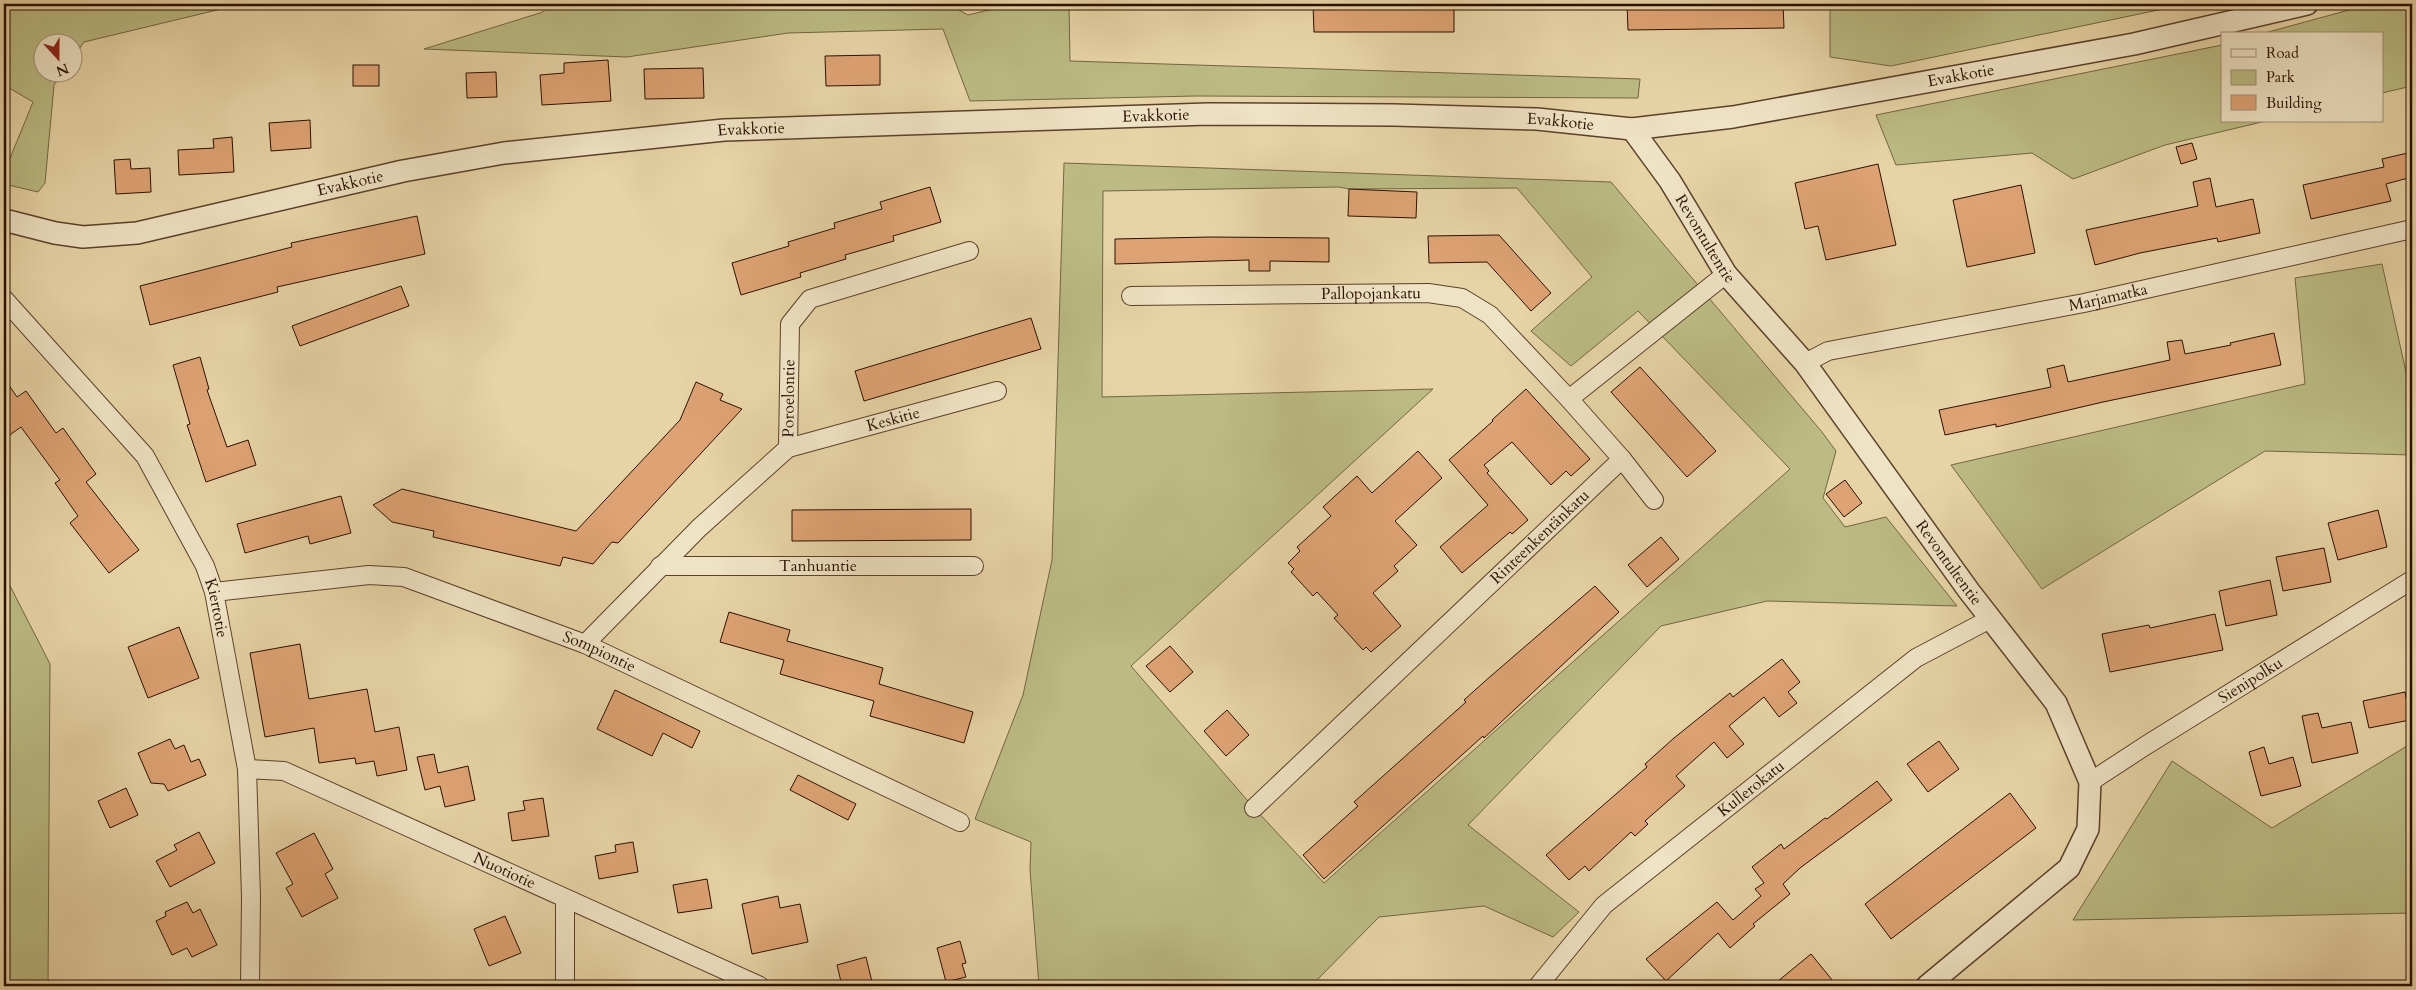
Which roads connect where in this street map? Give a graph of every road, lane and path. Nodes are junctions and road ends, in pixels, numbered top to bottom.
1 (2307, 4) edge
2 (1632, 129) junction
3 (4, 220) edge
4 (2412, 229) edge
5 (969, 251) dead end
6 (1726, 274) junction
7 (1131, 296) dead end
8 (4, 299) edge
9 (1805, 362) junction
10 (997, 391) dead end
11 (1569, 399) junction
12 (788, 448) junction
13 (1622, 459) junction
14 (1654, 500) dead end
15 (660, 566) junction
16 (974, 566) dead end
17 (2412, 580) edge
18 (214, 592) junction
19 (1990, 620) junction
20 (585, 644) junction
21 (246, 769) junction
22 (2090, 782) junction
23 (1254, 808) dead end
24 (960, 822) dead end
25 (565, 898) junction
26 (250, 986) edge
27 (565, 986) edge
28 (760, 986) edge
29 (1538, 986) edge
30 (1927, 986) edge

1 - 2 street, Evakkotie
2 - 3 street, Evakkotie
2 - 6 street, Revontultentie
4 - 9 street, Marjamatka
5 - 12 street, Poroelontie
6 - 9 street, Revontultentie
6 - 11 street
7 - 11 street, Pallopojankatu
8 - 18 street, Kiertotie
9 - 19 street, Revontultentie
10 - 12 street, Keskitie
11 - 13 street
12 - 15 street, Poroelontie
13 - 14 street
13 - 23 street, Rinteenkentänkatu
15 - 16 street, Tanhuantie
15 - 20 street, Poroelontie
17 - 22 street, Sienipolku
18 - 20 street, Sompiontie
18 - 21 street, Kiertotie
19 - 22 street, Revontultentie
19 - 29 street, Kullerokatu
20 - 24 street, Sompiontie
21 - 25 street, Nuotiotie
21 - 26 street, Kiertotie
22 - 30 street, Revontultentie
25 - 27 street
25 - 28 street, Nuotiotie

